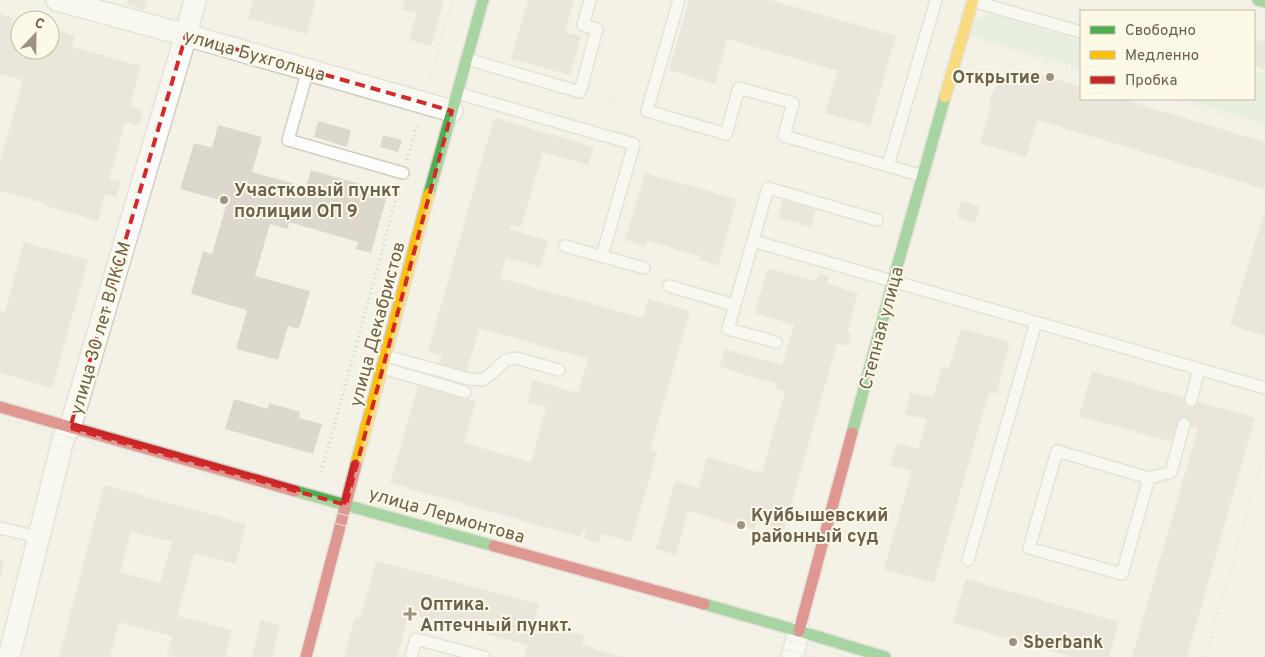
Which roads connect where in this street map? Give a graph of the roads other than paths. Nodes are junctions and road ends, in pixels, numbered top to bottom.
1 (57, 0) edge
2 (196, 0) edge
3 (483, 0) edge
4 (590, 0) edge
5 (679, 0) edge
6 (936, 0) edge
7 (972, 0) edge
8 (1258, 0) edge
9 (1265, 2) edge
10 (1080, 32) edge
11 (186, 35) junction
12 (467, 59) junction
13 (308, 70) junction
14 (455, 102) junction
15 (888, 166) junction
16 (404, 173) road end
17 (923, 176) junction
18 (877, 220) dead end
19 (753, 241) junction
20 (565, 246) dead end
21 (602, 256) junction
22 (644, 268) dead end
23 (893, 282) junction
24 (669, 286) dead end
25 (734, 305) junction
26 (1036, 322) junction
27 (776, 342) dead end
28 (386, 356) junction
29 (383, 368) junction
30 (1199, 369) junction
31 (559, 370) dead end
32 (1265, 388) edge
33 (465, 392) dead end
34 (1191, 400) dead end
35 (0, 407) edge
36 (1184, 424) dead end
37 (70, 428) junction
38 (1150, 478) junction
39 (346, 505) junction
40 (0, 528) edge
41 (38, 538) junction
42 (968, 560) dead end
43 (800, 631) junction
44 (9, 657) edge
45 (306, 657) edge
46 (411, 657) edge
47 (484, 657) edge
48 (792, 657) edge
49 (886, 657) edge

1 - 11 street, улица Бухгольца
2 - 11 street, улица 30 лет ВЛКСМ
3 - 12 street, улица Декабристов
4 - 12 lane
5 - 15 lane
6 - 15 lane
7 - 10 lane
7 - 17 street, Степная улица
8 - 9 street
11 - 13 street, улица Бухгольца
11 - 37 street, улица 30 лет ВЛКСМ
12 - 14 street, улица Декабристов
13 - 14 street, улица Бухгольца
13 - 16 lane
14 - 21 lane
14 - 28 street, улица Декабристов
15 - 17 lane
17 - 23 street, Степная улица
18 - 19 lane
19 - 23 lane
19 - 25 lane
20 - 21 lane
21 - 22 lane
23 - 26 lane
23 - 43 street, Степная улица
24 - 25 lane
25 - 27 lane
26 - 30 lane
26 - 42 lane
28 - 29 street, улица Декабристов
28 - 31 lane
29 - 33 lane
29 - 39 street, улица Декабристов
30 - 32 lane
30 - 34 lane
35 - 37 street, улица Лермонтова
36 - 38 lane
37 - 39 street, улица Лермонтова
37 - 41 street, улица 30 лет ВЛКСМ
38 - 38 lane
39 - 43 street, улица Лермонтова
39 - 45 street, улица Декабристов
40 - 41 lane
41 - 44 street, улица 30 лет ВЛКСМ
43 - 48 street, Степная улица
43 - 49 street, улица Лермонтова
46 - 47 lane

